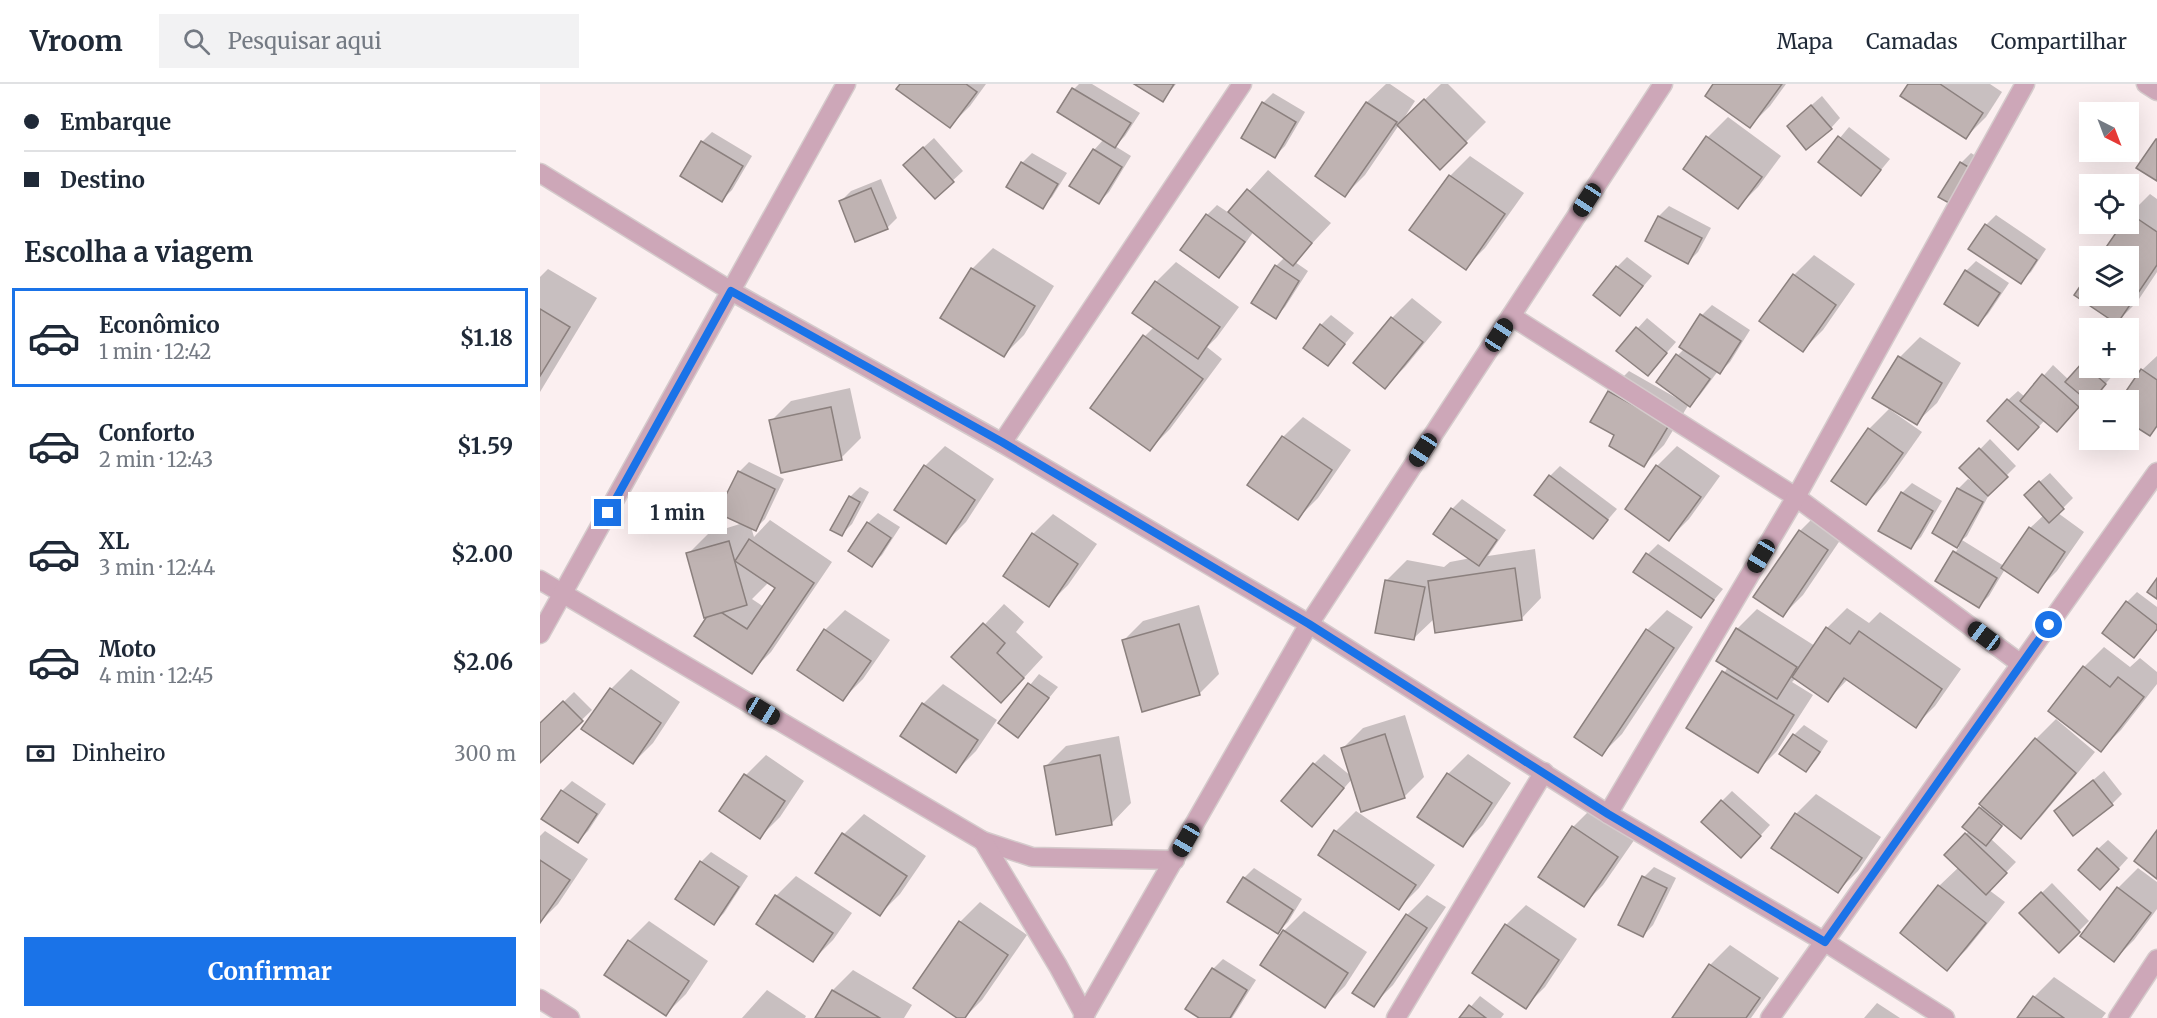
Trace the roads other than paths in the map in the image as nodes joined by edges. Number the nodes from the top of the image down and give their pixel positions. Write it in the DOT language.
graph roads {
  1 [pos="846,84"];
  2 [pos="1242,84"];
  3 [pos="1662,84"];
  4 [pos="2025,84"];
  5 [pos="2146,84"];
  6 [pos="2157,91"];
  7 [pos="540,173"];
  8 [pos="731,291"];
  9 [pos="1511,316"];
  10 [pos="1002,442"];
  11 [pos="2157,472"];
  12 [pos="1796,497"];
  13 [pos="540,580"];
  14 [pos="563,593"];
  15 [pos="1309,624"];
  16 [pos="540,634"];
  17 [pos="2021,664"];
  18 [pos="1544,772"];
  19 [pos="1608,814"];
  20 [pos="983,841"];
  21 [pos="1174,860"];
  22 [pos="1825,942"];
  23 [pos="2157,959"];
  24 [pos="540,999"];
  25 [pos="1084,1017"];
  26 [pos="570,1018"];
  27 [pos="1396,1018"];
  28 [pos="1770,1018"];
  29 [pos="1945,1018"];
  30 [pos="2118,1018"];
  1 -- 8 [label="street"];
  2 -- 10 [label="street"];
  3 -- 9 [label="street"];
  4 -- 12 [label="street"];
  5 -- 6 [label="street"];
  7 -- 8 [label="street"];
  8 -- 10 [label="street"];
  8 -- 14 [label="street"];
  9 -- 12 [label="street"];
  9 -- 15 [label="street"];
  10 -- 15 [label="street"];
  11 -- 17 [label="street"];
  12 -- 17 [label="street"];
  12 -- 19 [label="street"];
  13 -- 14 [label="street"];
  14 -- 16 [label="street"];
  14 -- 20 [label="street"];
  15 -- 18 [label="street"];
  15 -- 21 [label="street"];
  17 -- 22 [label="street"];
  18 -- 19 [label="street"];
  18 -- 27 [label="street"];
  19 -- 22 [label="street"];
  20 -- 21 [label="street"];
  20 -- 25 [label="street"];
  21 -- 25 [label="street"];
  22 -- 28 [label="street"];
  22 -- 29 [label="street"];
  23 -- 30 [label="street"];
  24 -- 26 [label="street"];
}
